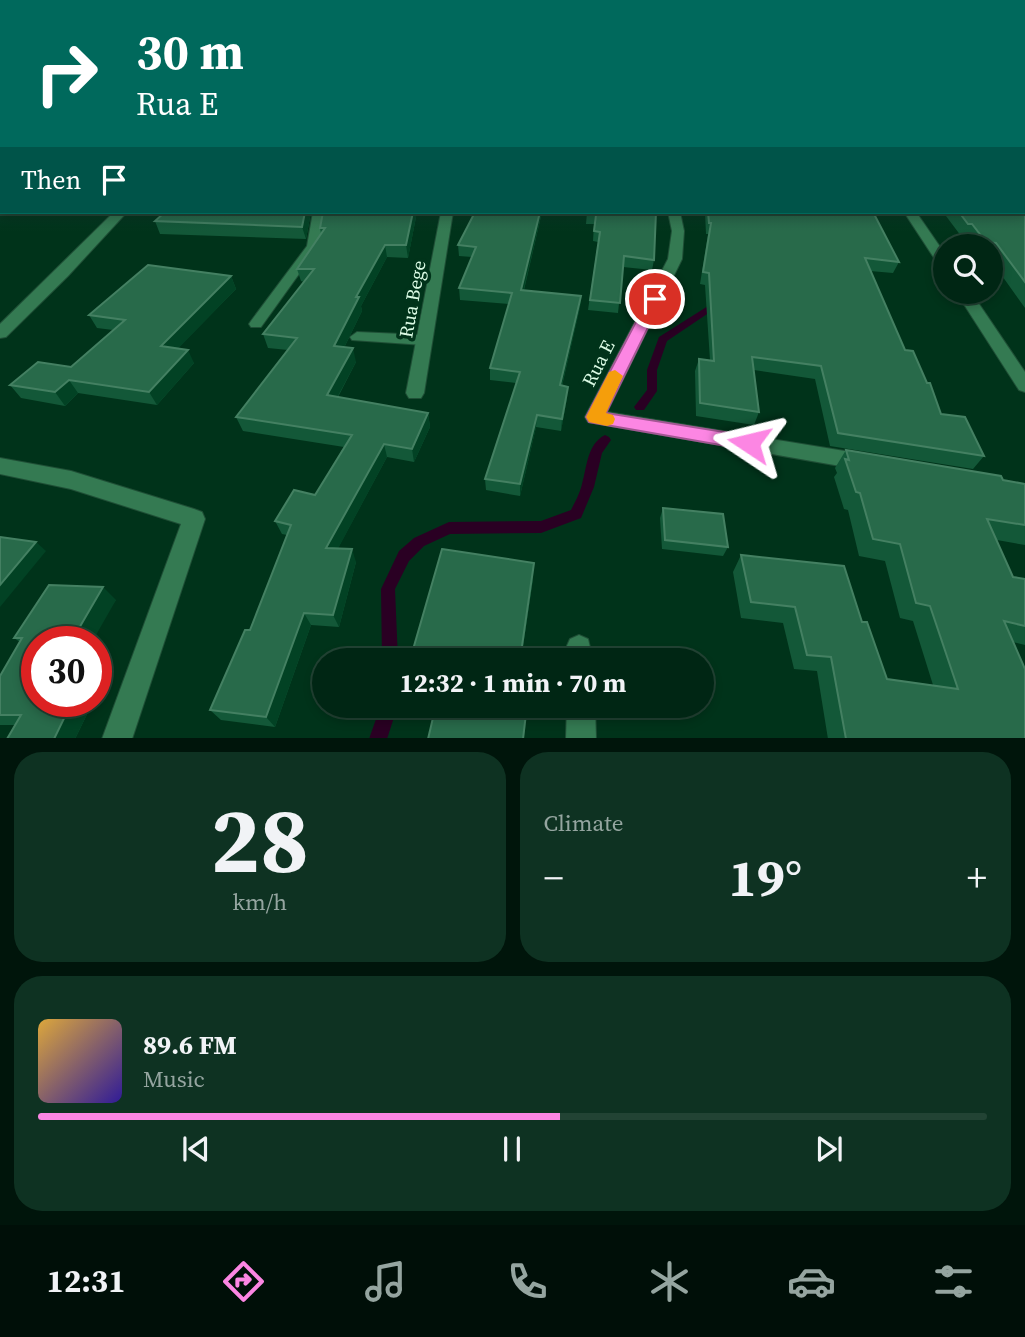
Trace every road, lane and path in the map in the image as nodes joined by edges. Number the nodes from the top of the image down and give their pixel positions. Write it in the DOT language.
graph roads {
  1 [pos="119,214"];
  2 [pos="319,214"];
  3 [pos="447,214"];
  4 [pos="674,214"];
  5 [pos="911,214"];
  6 [pos="933,246"];
  7 [pos="971,304"];
  8 [pos="256,324"];
  9 [pos="0,333"];
  10 [pos="357,337"];
  11 [pos="424,340"];
  12 [pos="1025,386"];
  13 [pos="415,393"];
  14 [pos="0,466"];
  15 [pos="887,466"];
  16 [pos="581,718"];
  17 [pos="117,738"];
  18 [pos="581,738"];
  1 -- 9 [label="street"];
  2 -- 8 [label="lane"];
  3 -- 11 [label="street, Rua Bege"];
  4 -- 15 [label="street, Rua E"];
  5 -- 6 [label="street"];
  7 -- 12 [label="street"];
  10 -- 11 [label="lane"];
  11 -- 13 [label="street, Rua Bege"];
  14 -- 17 [label="street"];
  16 -- 18 [label="street"];
}
